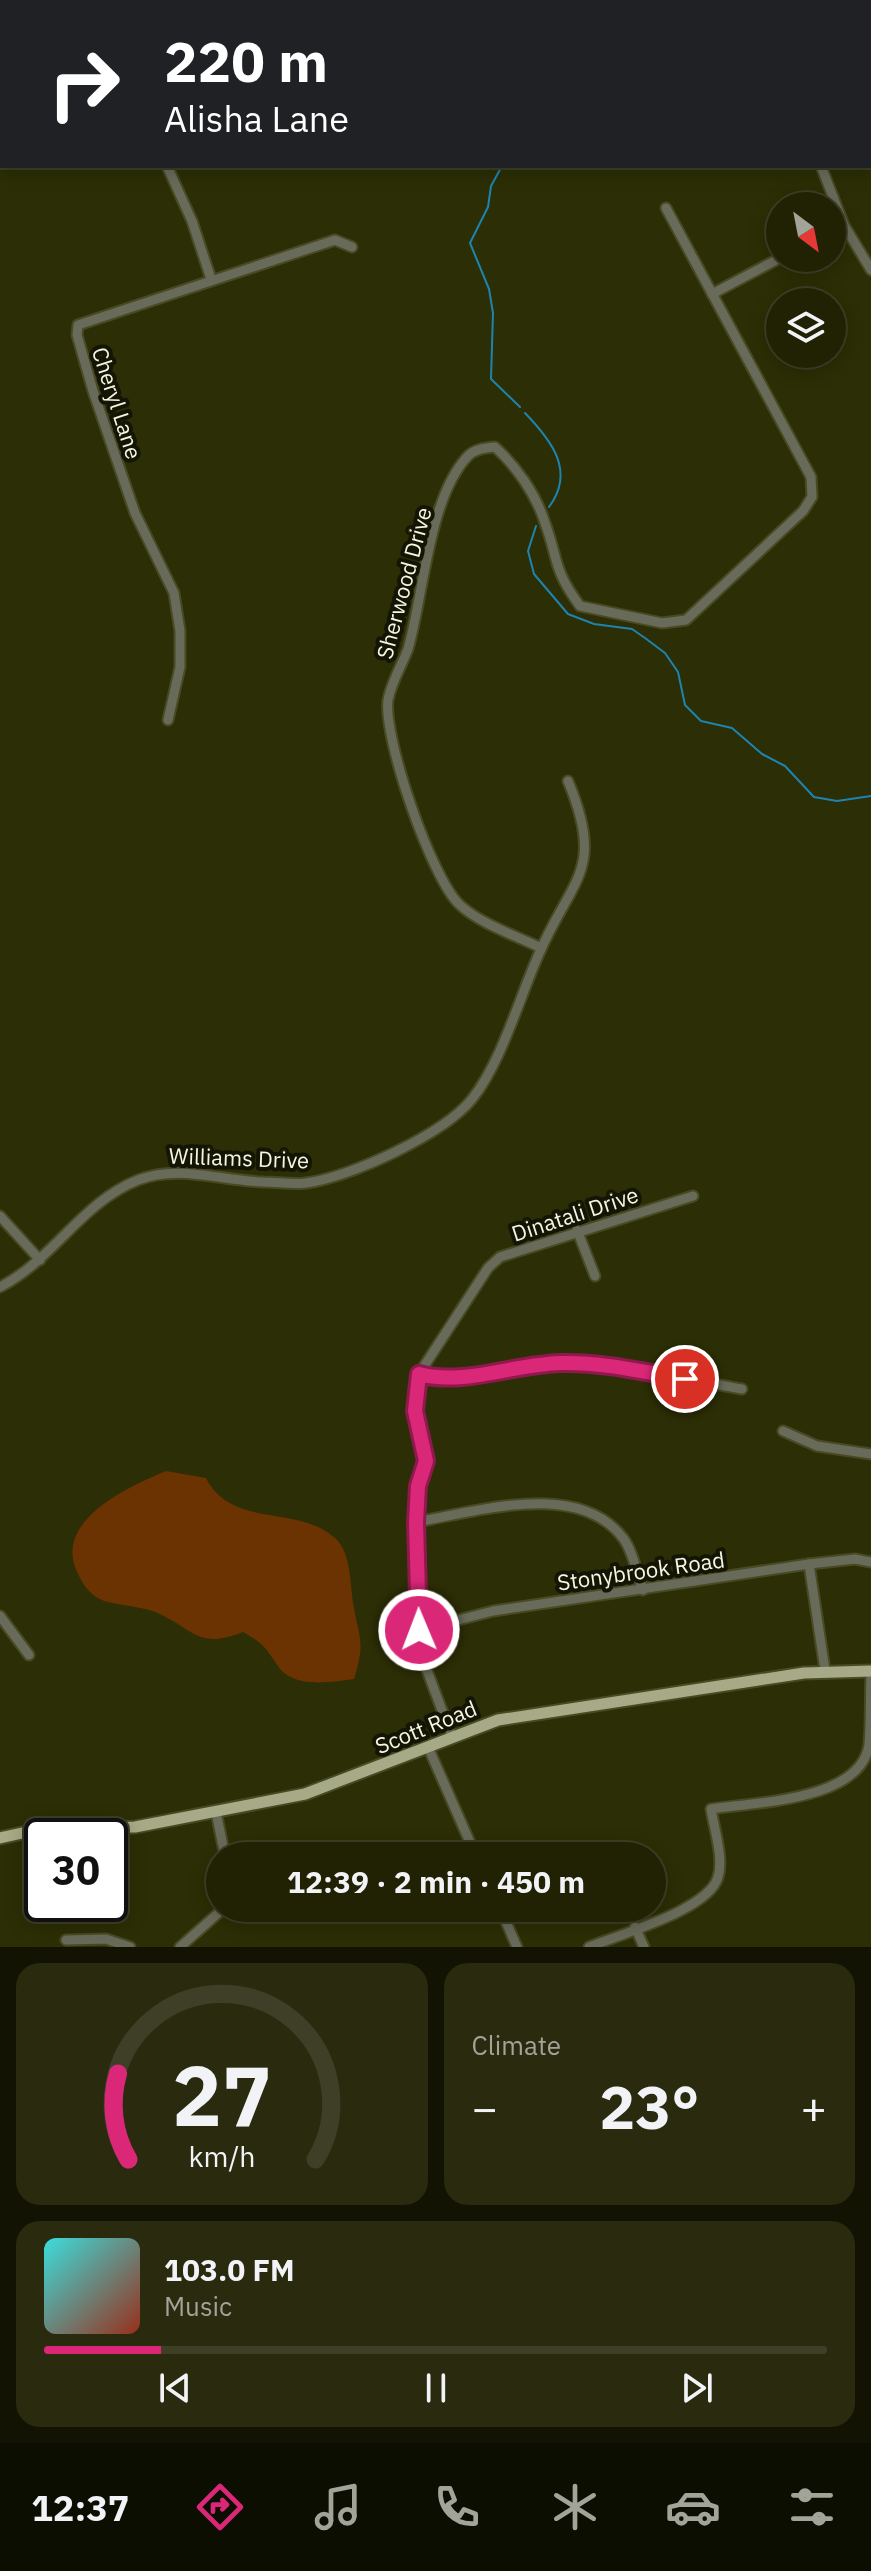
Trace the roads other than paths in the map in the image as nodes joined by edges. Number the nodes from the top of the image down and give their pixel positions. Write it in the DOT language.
graph roads {
  1 [pos="168,168"];
  2 [pos="822,168"];
  3 [pos="831,192"];
  4 [pos="666,208"];
  5 [pos="846,228"];
  6 [pos="352,247"];
  7 [pos="766,265"];
  8 [pos="871,270"];
  9 [pos="211,279"];
  10 [pos="712,294"];
  11 [pos="168,720"];
  12 [pos="568,781"];
  13 [pos="541,948"];
  14 [pos="693,1196"];
  15 [pos="0,1216"];
  16 [pos="577,1230"];
  17 [pos="40,1260"];
  18 [pos="595,1276"];
  19 [pos="0,1287"];
  20 [pos="419,1374"];
  21 [pos="742,1389"];
  22 [pos="783,1431"];
  23 [pos="871,1454"];
  24 [pos="416,1522"];
  25 [pos="871,1562"];
  26 [pos="809,1564"];
  27 [pos="643,1590"];
  28 [pos="0,1616"];
  29 [pos="419,1630"];
  30 [pos="29,1655"];
  31 [pos="825,1670"];
  32 [pos="871,1674"];
  33 [pos="452,1737"];
  34 [pos="428,1747"];
  35 [pos="216,1812"];
  36 [pos="0,1838"];
  37 [pos="222,1842"];
  38 [pos="470,1842"];
  39 [pos="208,1922"];
  40 [pos="506,1922"];
  41 [pos="635,1927"];
  42 [pos="66,1940"];
  43 [pos="130,1947"];
  44 [pos="180,1947"];
  45 [pos="517,1947"];
  46 [pos="589,1947"];
  47 [pos="644,1947"];
  1 -- 9 [label="street"];
  2 -- 3 [label="street"];
  4 -- 10 [label="street"];
  5 -- 8 [label="street"];
  6 -- 9 [label="street, Cheryl Lane"];
  7 -- 10 [label="street"];
  9 -- 11 [label="street, Cheryl Lane"];
  10 -- 13 [label="street, Sherwood Drive"];
  12 -- 13 [label="street, Williams Drive"];
  13 -- 17 [label="street, Williams Drive"];
  14 -- 16 [label="street, Dinatali Drive"];
  15 -- 17 [label="street"];
  16 -- 18 [label="street"];
  16 -- 20 [label="street, Dinatali Drive"];
  17 -- 19 [label="street, Williams Drive"];
  20 -- 21 [label="street"];
  20 -- 24 [label="street, Dinatali Drive"];
  22 -- 23 [label="street"];
  24 -- 27 [label="street"];
  24 -- 29 [label="street, Dinatali Drive"];
  25 -- 26 [label="street, Stonybrook Road"];
  26 -- 27 [label="street, Stonybrook Road"];
  26 -- 31 [label="street"];
  27 -- 29 [label="street, Stonybrook Road"];
  28 -- 30 [label="street"];
  29 -- 33 [label="street, Dinatali Drive"];
  31 -- 32 [label="main road, Scott Road"];
  31 -- 33 [label="main road, Scott Road"];
  32 -- 41 [label="street"];
  33 -- 34 [label="main road, Scott Road"];
  34 -- 35 [label="main road, Scott Road"];
  34 -- 38 [label="street"];
  35 -- 36 [label="main road, Scott Road"];
  35 -- 37 [label="street"];
  39 -- 44 [label="street"];
  40 -- 45 [label="street"];
  41 -- 46 [label="street"];
  41 -- 47 [label="street"];
  42 -- 43 [label="street"];
}
